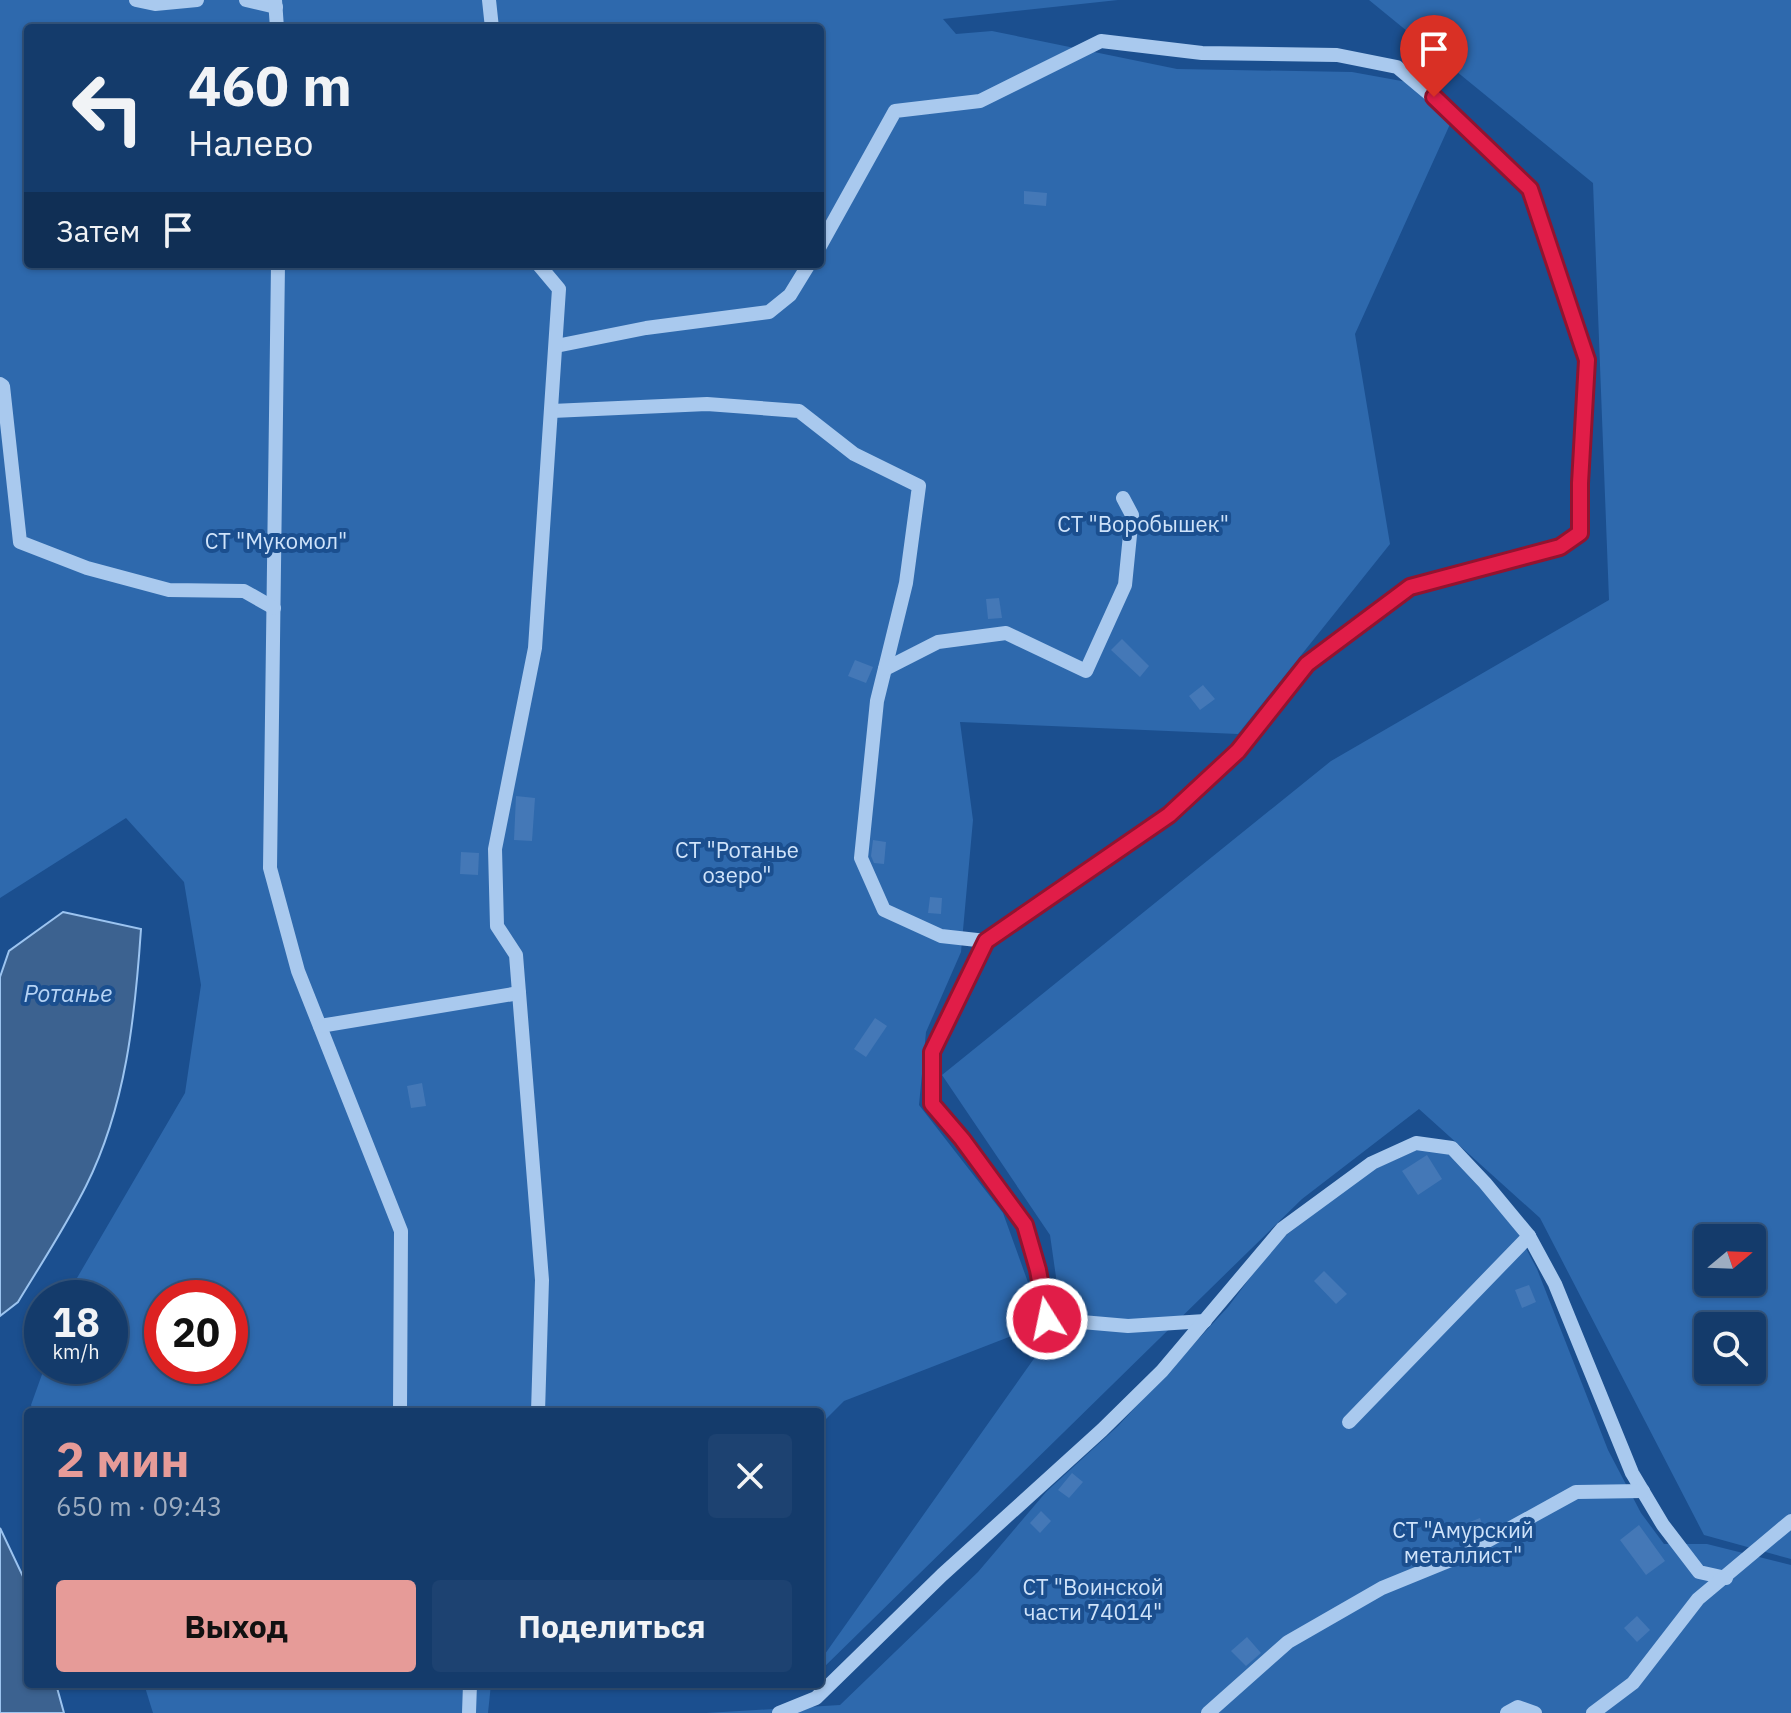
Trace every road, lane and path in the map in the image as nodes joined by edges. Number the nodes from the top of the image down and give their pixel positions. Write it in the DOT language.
graph roads {
  1 [pos="136,0"];
  2 [pos="197,0"];
  3 [pos="246,0"];
  4 [pos="489,0"];
  5 [pos="276,4"];
  6 [pos="277,24"];
  7 [pos="492,24"];
  8 [pos="824,239"];
  9 [pos="278,268"];
  10 [pos="541,268"];
  11 [pos="807,268"];
  12 [pos="556,346"];
  13 [pos="0,384"];
  14 [pos="552,411"];
  15 [pos="1123,498"];
  16 [pos="274,608"];
  17 [pos="885,669"];
  18 [pos="986,941"];
  19 [pos="519,993"];
  20 [pos="320,1026"];
  21 [pos="1529,1236"];
  22 [pos="1205,1321"];
  23 [pos="400,1408"];
  24 [pos="538,1408"];
  25 [pos="1349,1422"];
  26 [pos="1643,1491"];
  27 [pos="1791,1521"];
  28 [pos="1726,1578"];
  29 [pos="470,1688"];
  30 [pos="469,1713"];
  31 [pos="779,1713"];
  32 [pos="1208,1713"];
  33 [pos="1507,1713"];
  34 [pos="1535,1713"];
  35 [pos="1593,1713"];
  1 -- 2 [label="street"];
  3 -- 5 [label="street"];
  4 -- 7 [label="street"];
  5 -- 6 [label="street"];
  8 -- 18 [label="street"];
  9 -- 16 [label="street"];
  10 -- 12 [label="street"];
  11 -- 12 [label="street"];
  12 -- 14 [label="street"];
  13 -- 16 [label="street"];
  14 -- 17 [label="street"];
  14 -- 19 [label="street"];
  15 -- 17 [label="street"];
  16 -- 20 [label="street"];
  17 -- 18 [label="street"];
  18 -- 22 [label="street"];
  19 -- 20 [label="street"];
  19 -- 24 [label="street"];
  20 -- 23 [label="street"];
  21 -- 22 [label="street"];
  21 -- 25 [label="street"];
  21 -- 26 [label="street"];
  22 -- 31 [label="street"];
  26 -- 28 [label="street"];
  26 -- 32 [label="street"];
  27 -- 28 [label="street"];
  28 -- 35 [label="street"];
  29 -- 30 [label="street"];
  33 -- 34 [label="street"];
}
